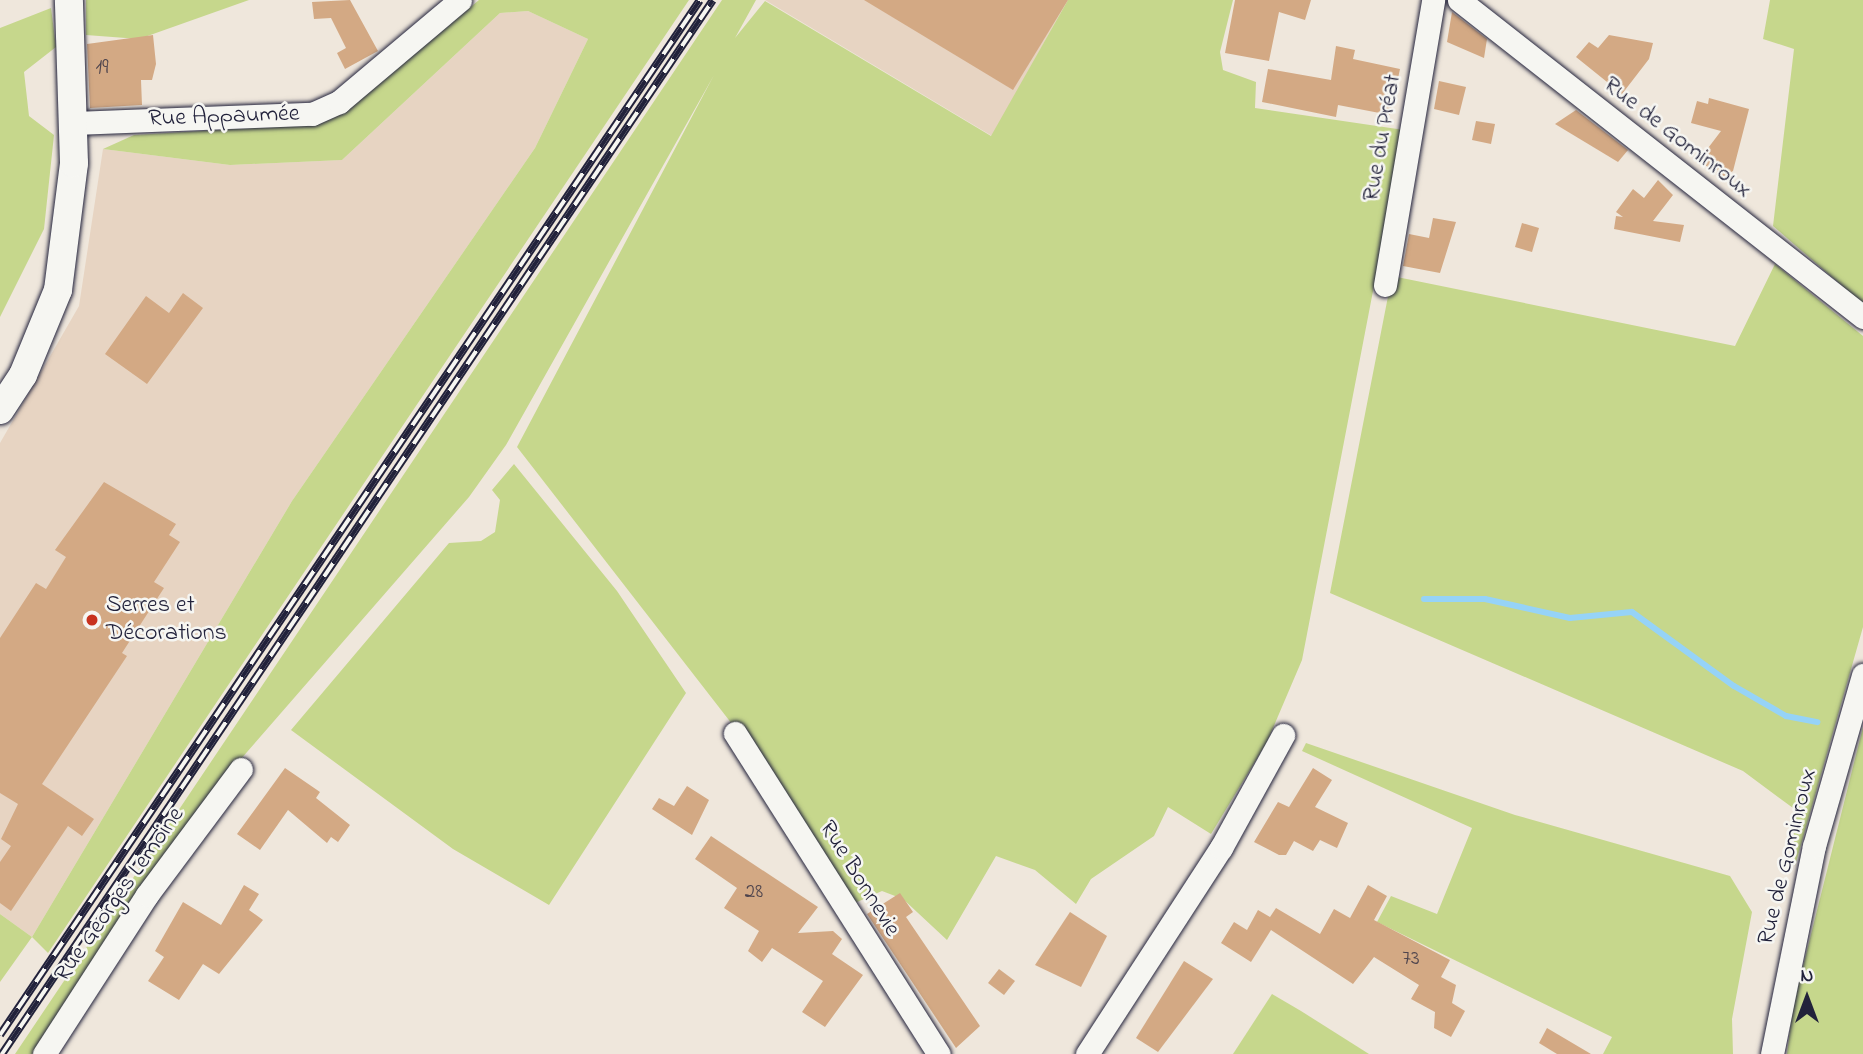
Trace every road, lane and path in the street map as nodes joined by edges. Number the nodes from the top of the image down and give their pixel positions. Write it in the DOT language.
graph roads {
  1 [pos="69,0"];
  2 [pos="460,0"];
  3 [pos="1433,0"];
  4 [pos="1459,0"];
  5 [pos="74,123"];
  6 [pos="1385,285"];
  7 [pos="1863,317"];
  8 [pos="0,410"];
  9 [pos="1863,675"];
  10 [pos="735,733"];
  11 [pos="1283,735"];
  12 [pos="242,769"];
  13 [pos="44,1054"];
  14 [pos="939,1054"];
  15 [pos="1087,1054"];
  16 [pos="1772,1054"];
  1 -- 5 [label="street"];
  2 -- 5 [label="street, Rue Appaumée"];
  3 -- 6 [label="street, Rue du Préat"];
  4 -- 7 [label="street, Rue de Gominroux"];
  5 -- 8 [label="street"];
  9 -- 16 [label="street, Rue de Gominroux"];
  10 -- 14 [label="street, Rue Bonnevie"];
  11 -- 15 [label="street"];
  12 -- 13 [label="street, Rue Georges Lemoine"];
}
